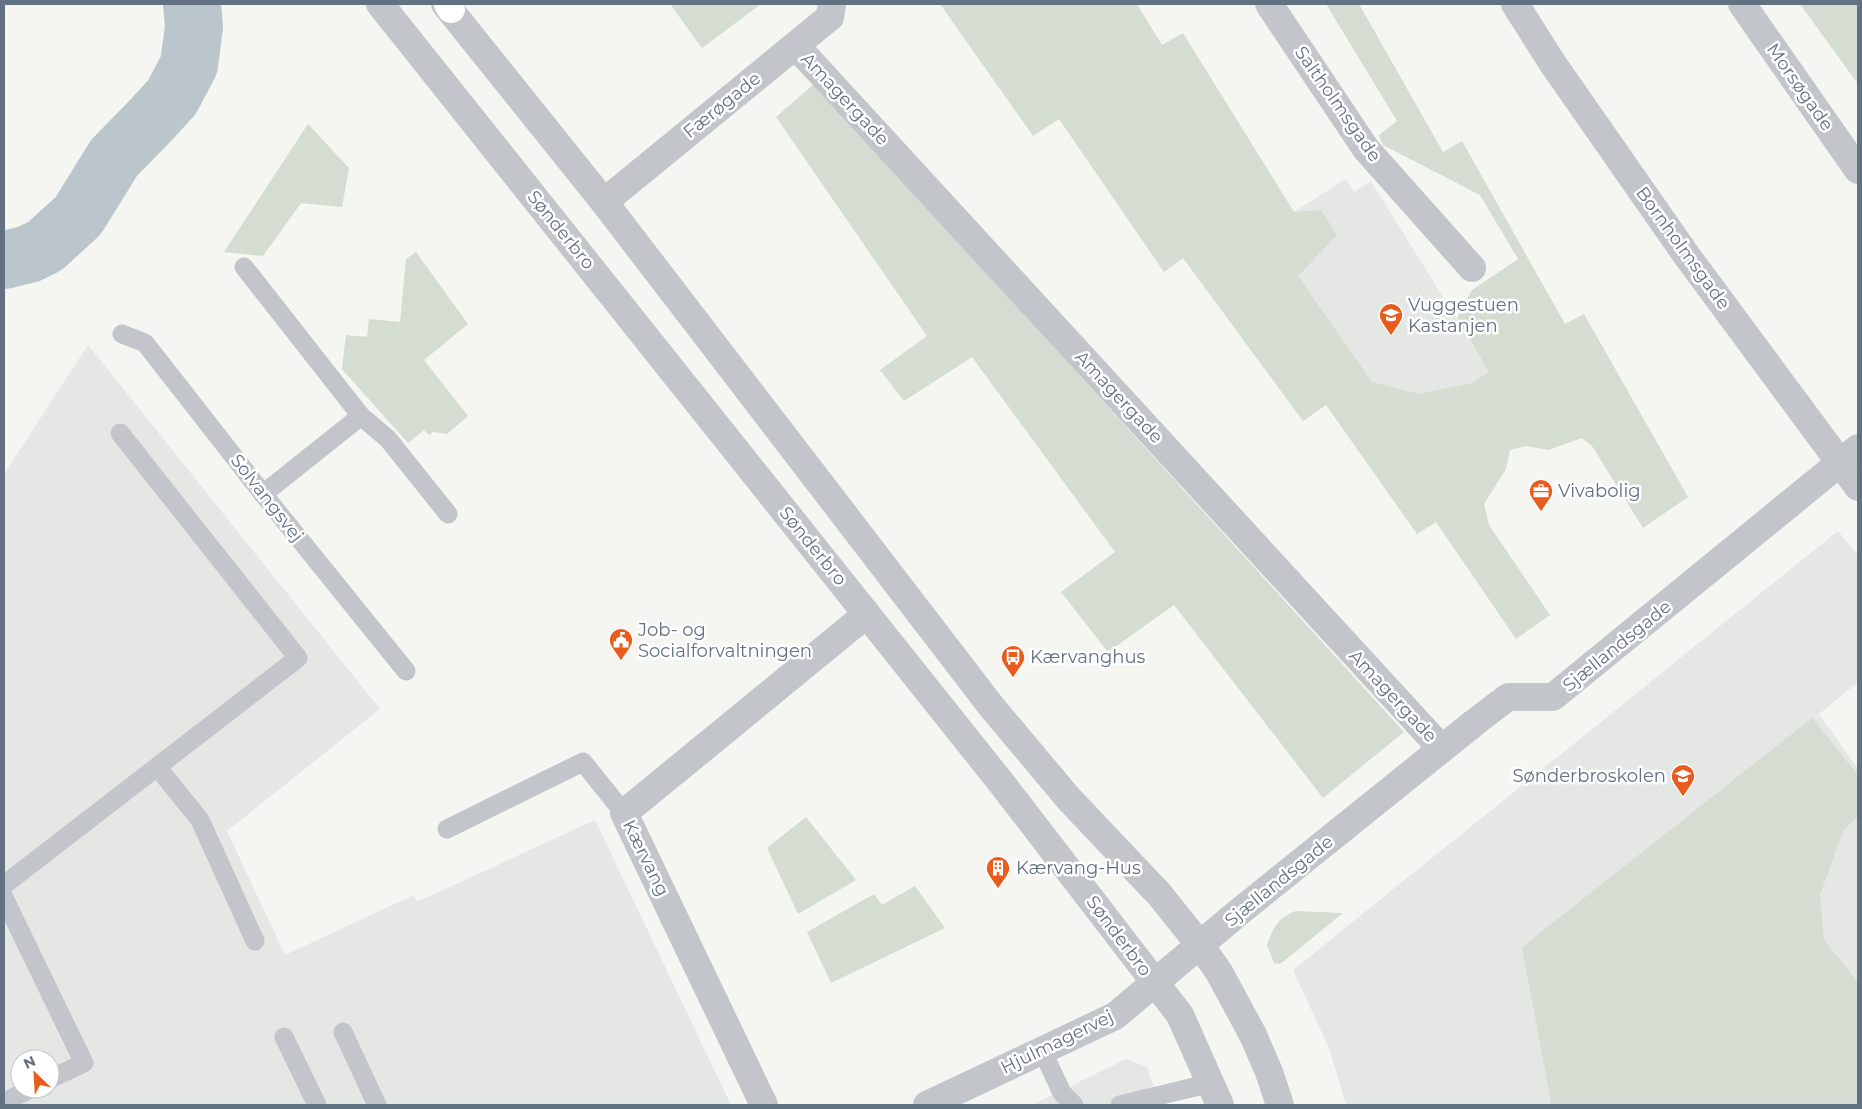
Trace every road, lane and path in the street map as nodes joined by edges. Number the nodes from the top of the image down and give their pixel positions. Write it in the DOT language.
graph roads {
  1 [pos="380,4"];
  2 [pos="832,4"];
  3 [pos="1269,4"];
  4 [pos="1515,4"];
  5 [pos="1742,4"];
  6 [pos="448,6"];
  7 [pos="796,46"];
  8 [pos="1858,170"];
  9 [pos="604,202"];
  10 [pos="244,267"];
  11 [pos="1472,268"];
  12 [pos="122,334"];
  13 [pos="361,416"];
  14 [pos="120,433"];
  15 [pos="1849,455"];
  16 [pos="1858,487"];
  17 [pos="263,494"];
  18 [pos="448,514"];
  19 [pos="867,614"];
  20 [pos="406,671"];
  21 [pos="1442,749"];
  22 [pos="158,768"];
  23 [pos="624,812"];
  24 [pos="447,829"];
  25 [pos="4,885"];
  26 [pos="4,898"];
  27 [pos="255,941"];
  28 [pos="1200,945"];
  29 [pos="1155,983"];
  30 [pos="343,1032"];
  31 [pos="284,1037"];
  32 [pos="1042,1050"];
  33 [pos="60,1074"];
  34 [pos="1215,1094"];
  35 [pos="317,1105"];
  36 [pos="377,1105"];
  37 [pos="764,1105"];
  38 [pos="927,1105"];
  39 [pos="1074,1105"];
  40 [pos="1121,1105"];
  41 [pos="1280,1105"];
  1 -- 19 [label="street, Sønderbro"];
  2 -- 7 [label="street, Færøgade"];
  3 -- 11 [label="street, Saltholmsgade"];
  4 -- 15 [label="street, Bornholmsgade"];
  5 -- 8 [label="street, Morsøgade"];
  6 -- 9 [label="street"];
  7 -- 9 [label="street, Færøgade"];
  7 -- 21 [label="street, Amagergade"];
  9 -- 28 [label="street"];
  10 -- 13 [label="lane"];
  12 -- 17 [label="lane, Solvangsvej"];
  13 -- 17 [label="lane"];
  13 -- 18 [label="lane"];
  14 -- 22 [label="lane"];
  15 -- 16 [label="street, Bornholmsgade"];
  15 -- 21 [label="street, Sjællandsgade"];
  17 -- 20 [label="lane, Solvangsvej"];
  19 -- 23 [label="street, Kærvang"];
  19 -- 29 [label="street, Sønderbro"];
  21 -- 28 [label="street, Sjællandsgade"];
  22 -- 25 [label="lane"];
  22 -- 27 [label="lane"];
  23 -- 24 [label="lane"];
  23 -- 37 [label="street, Kærvang"];
  26 -- 33 [label="lane"];
  28 -- 29 [label="street, Hjulmagervej"];
  28 -- 41 [label="street"];
  29 -- 32 [label="street, Hjulmagervej"];
  29 -- 34 [label="street, Sønderbro"];
  30 -- 36 [label="lane"];
  31 -- 35 [label="lane"];
  32 -- 38 [label="street, Hjulmagervej"];
  32 -- 39 [label="lane"];
  34 -- 40 [label="lane"];
}
